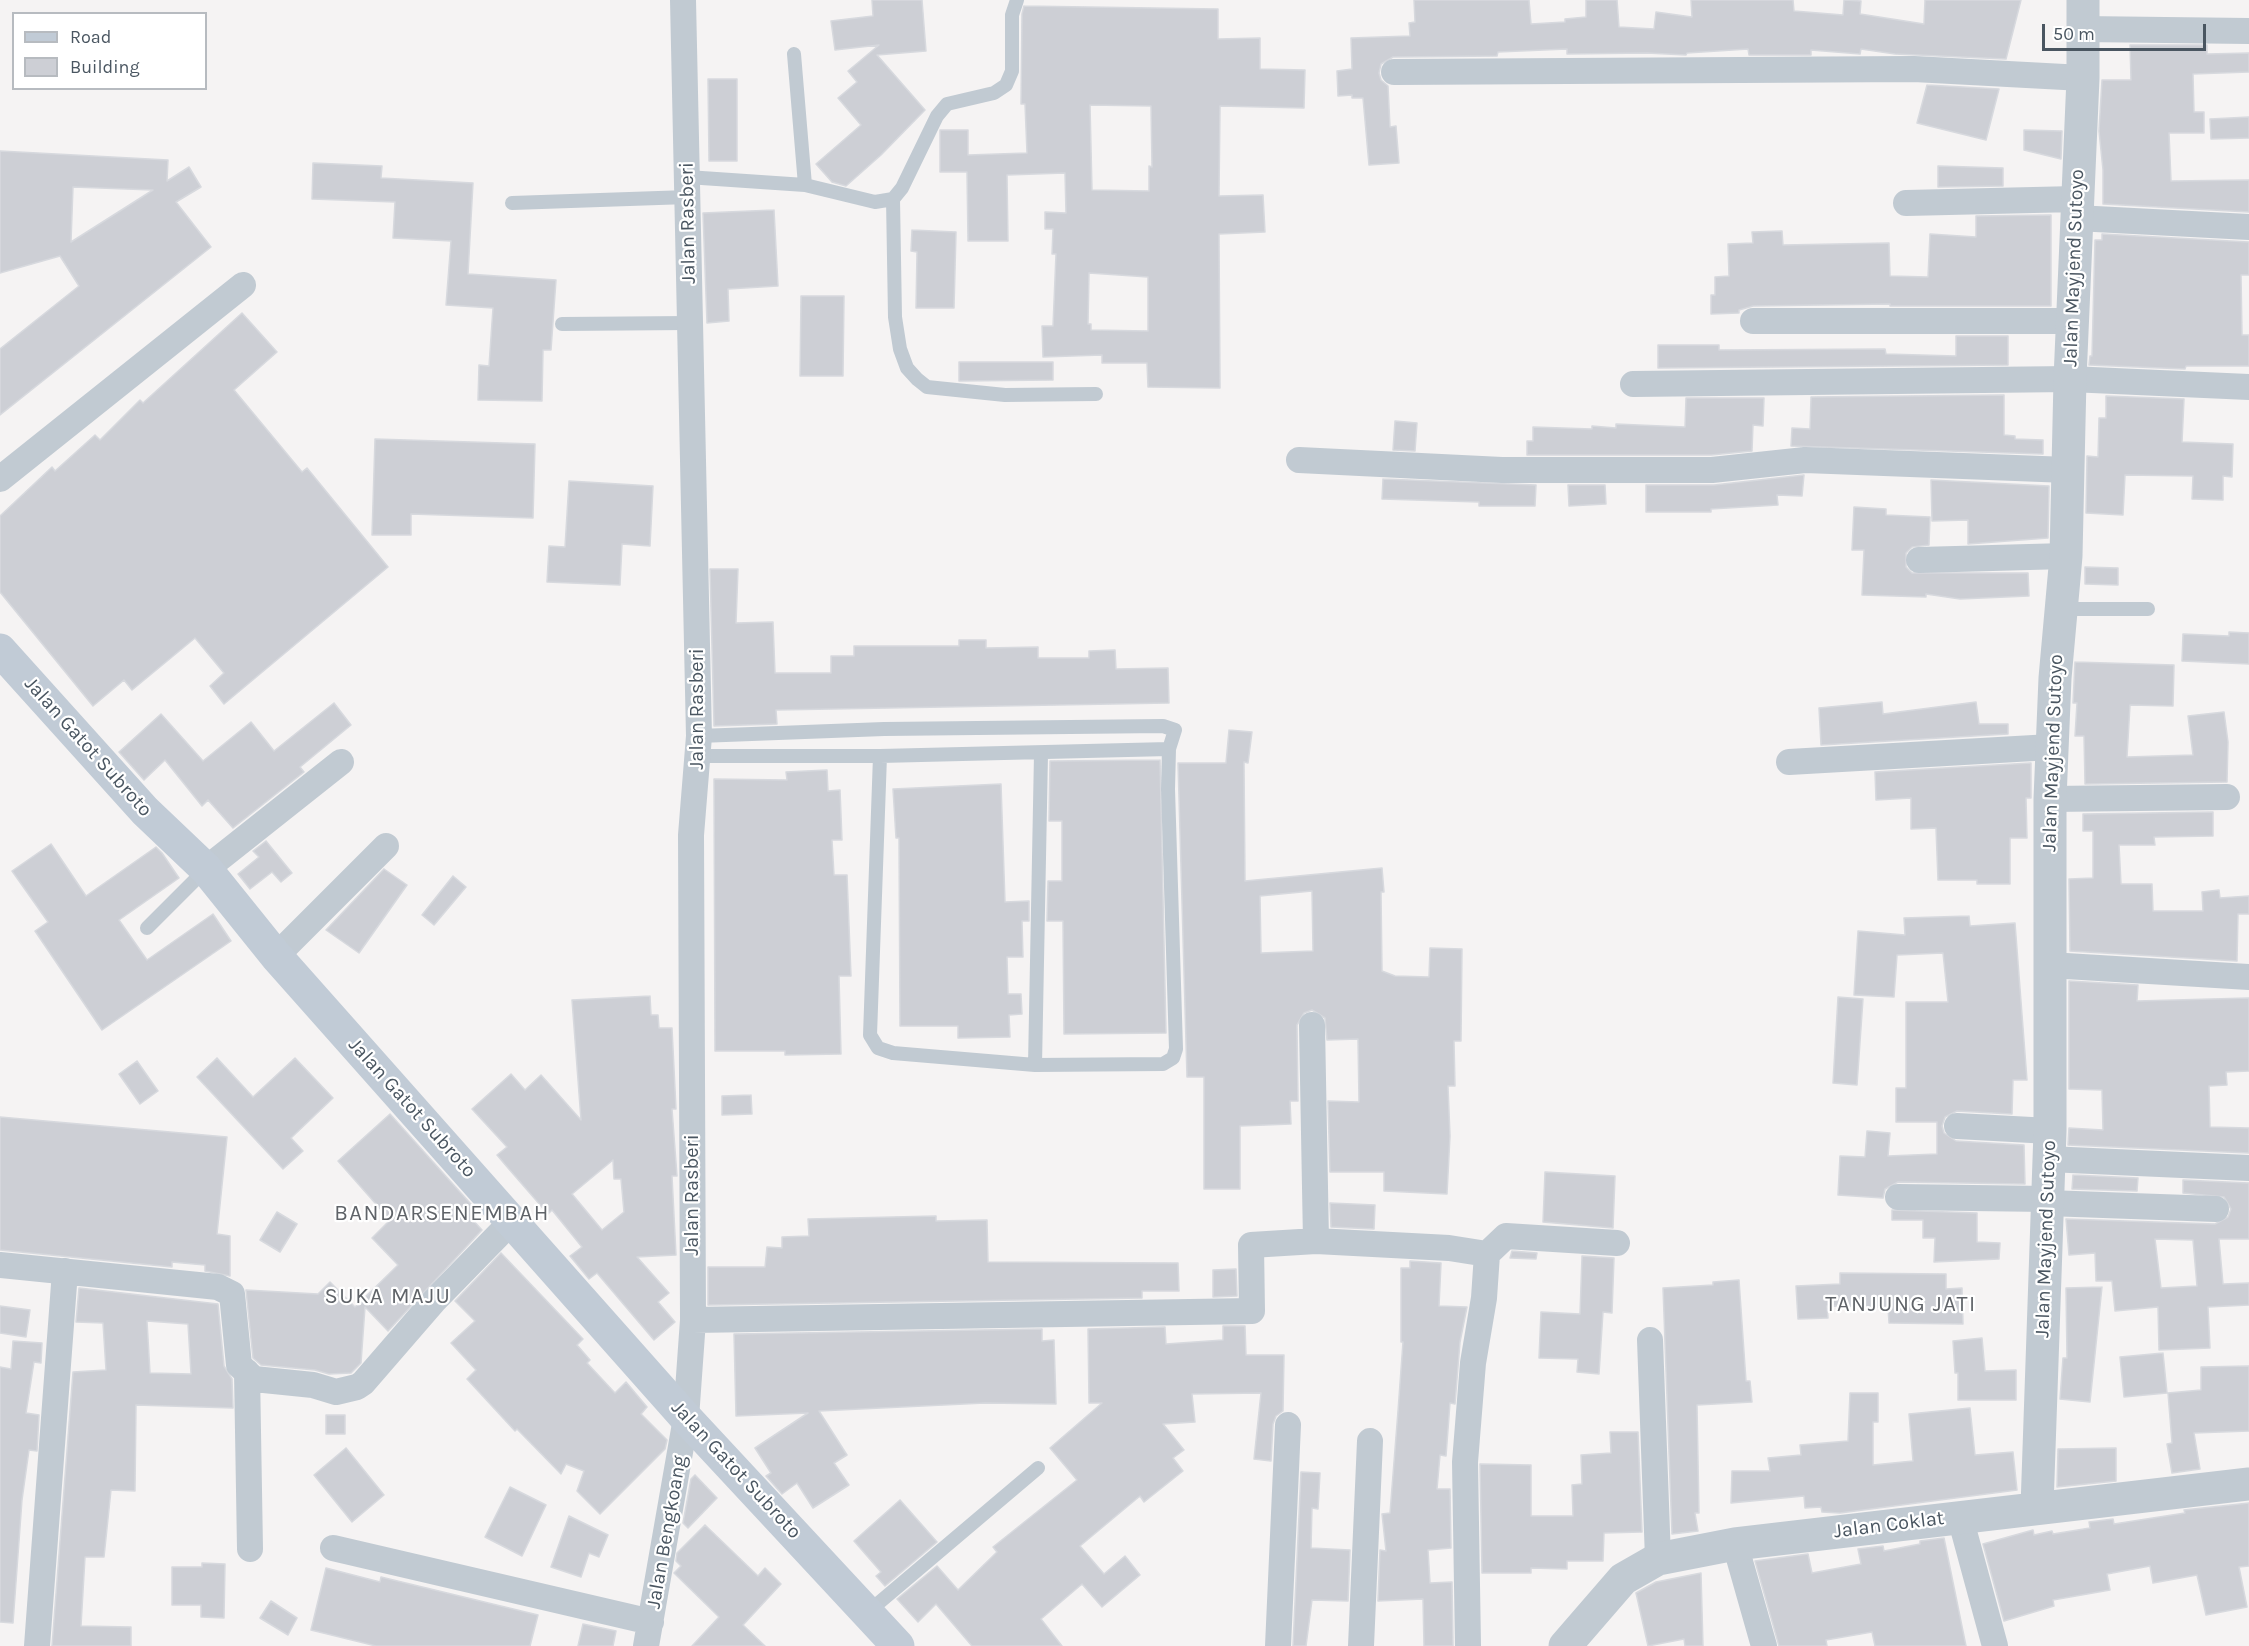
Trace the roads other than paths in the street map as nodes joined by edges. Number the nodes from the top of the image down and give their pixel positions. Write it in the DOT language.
graph roads {
  1 [pos="683,0"];
  2 [pos="1017,0"];
  3 [pos="2083,15"];
  4 [pos="2249,31"];
  5 [pos="794,54"];
  6 [pos="1394,72"];
  7 [pos="2083,78"];
  8 [pos="805,185"];
  9 [pos="687,187"];
  10 [pos="893,199"];
  11 [pos="512,203"];
  12 [pos="1906,203"];
  13 [pos="2076,208"];
  14 [pos="2249,227"];
  15 [pos="243,285"];
  16 [pos="1754,321"];
  17 [pos="2072,321"];
  18 [pos="689,323"];
  19 [pos="562,324"];
  20 [pos="2070,379"];
  21 [pos="1633,384"];
  22 [pos="2249,387"];
  23 [pos="1095,394"];
  24 [pos="1299,460"];
  25 [pos="2068,470"];
  26 [pos="0,479"];
  27 [pos="2066,556"];
  28 [pos="1919,560"];
  29 [pos="2061,609"];
  30 [pos="2148,609"];
  31 [pos="0,650"];
  32 [pos="699,746"];
  33 [pos="2051,747"];
  34 [pos="1168,749"];
  35 [pos="1041,754"];
  36 [pos="880,756"];
  37 [pos="341,762"];
  38 [pos="1789,762"];
  39 [pos="2227,797"];
  40 [pos="2050,799"];
  41 [pos="386,846"];
  42 [pos="206,869"];
  43 [pos="147,928"];
  44 [pos="276,956"];
  45 [pos="2049,965"];
  46 [pos="2249,977"];
  47 [pos="1312,1024"];
  48 [pos="1035,1065"];
  49 [pos="1957,1126"];
  50 [pos="2049,1145"];
  51 [pos="2249,1168"];
  52 [pos="1898,1197"];
  53 [pos="2047,1201"];
  54 [pos="2216,1209"];
  55 [pos="513,1220"];
  56 [pos="1316,1240"];
  57 [pos="1617,1243"];
  58 [pos="1487,1254"];
  59 [pos="0,1265"];
  60 [pos="65,1271"];
  61 [pos="693,1320"];
  62 [pos="1650,1340"];
  63 [pos="247,1372"];
  64 [pos="686,1418"];
  65 [pos="1288,1425"];
  66 [pos="1370,1441"];
  67 [pos="1038,1468"];
  68 [pos="2249,1484"];
  69 [pos="2037,1507"];
  70 [pos="1960,1517"];
  71 [pos="1734,1544"];
  72 [pos="333,1548"];
  73 [pos="250,1549"];
  74 [pos="1658,1559"];
  75 [pos="868,1612"];
  76 [pos="649,1634"];
  77 [pos="38,1646"];
  78 [pos="898,1646"];
  79 [pos="1278,1646"];
  80 [pos="1361,1646"];
  81 [pos="1468,1646"];
  82 [pos="1565,1646"];
  83 [pos="1764,1646"];
  84 [pos="1995,1646"];
  1 -- 9 [label="street, Jalan Rasberi"];
  2 -- 10 [label="lane"];
  3 -- 4 [label="street"];
  3 -- 7 [label="street, Jalan Mayjend Sutoyo"];
  5 -- 8 [label="lane"];
  6 -- 7 [label="street"];
  7 -- 13 [label="street, Jalan Mayjend Sutoyo"];
  8 -- 9 [label="lane"];
  8 -- 10 [label="lane"];
  9 -- 11 [label="lane"];
  9 -- 18 [label="street, Jalan Rasberi"];
  10 -- 23 [label="lane"];
  12 -- 13 [label="street"];
  13 -- 14 [label="street"];
  13 -- 17 [label="street, Jalan Mayjend Sutoyo"];
  15 -- 26 [label="street"];
  16 -- 17 [label="street"];
  17 -- 20 [label="street, Jalan Mayjend Sutoyo"];
  18 -- 19 [label="lane"];
  18 -- 32 [label="street, Jalan Rasberi"];
  20 -- 21 [label="street"];
  20 -- 22 [label="street"];
  20 -- 25 [label="street, Jalan Mayjend Sutoyo"];
  24 -- 25 [label="street"];
  25 -- 27 [label="street, Jalan Mayjend Sutoyo"];
  27 -- 28 [label="street"];
  27 -- 29 [label="street, Jalan Mayjend Sutoyo"];
  29 -- 30 [label="lane"];
  29 -- 33 [label="street, Jalan Mayjend Sutoyo"];
  31 -- 42 [label="main road, Jalan Gatot Subroto"];
  32 -- 34 [label="lane"];
  32 -- 36 [label="lane"];
  32 -- 61 [label="street, Jalan Rasberi"];
  33 -- 38 [label="street"];
  33 -- 40 [label="street, Jalan Mayjend Sutoyo"];
  34 -- 35 [label="lane"];
  34 -- 48 [label="lane"];
  35 -- 36 [label="lane"];
  35 -- 48 [label="lane"];
  36 -- 48 [label="lane"];
  37 -- 42 [label="street"];
  39 -- 40 [label="street"];
  40 -- 45 [label="street, Jalan Mayjend Sutoyo"];
  41 -- 44 [label="street"];
  42 -- 43 [label="lane"];
  42 -- 44 [label="main road, Jalan Gatot Subroto"];
  44 -- 55 [label="main road, Jalan Gatot Subroto"];
  45 -- 46 [label="street"];
  45 -- 50 [label="street, Jalan Mayjend Sutoyo"];
  47 -- 56 [label="street"];
  49 -- 50 [label="street"];
  50 -- 51 [label="street"];
  50 -- 53 [label="street, Jalan Mayjend Sutoyo"];
  52 -- 53 [label="street"];
  53 -- 54 [label="street"];
  53 -- 69 [label="street, Jalan Mayjend Sutoyo"];
  55 -- 63 [label="street"];
  55 -- 64 [label="main road, Jalan Gatot Subroto"];
  56 -- 58 [label="street"];
  56 -- 61 [label="street"];
  57 -- 58 [label="street"];
  58 -- 81 [label="street"];
  59 -- 60 [label="street"];
  60 -- 63 [label="street"];
  60 -- 77 [label="street"];
  61 -- 64 [label="street, Jalan Rasberi"];
  62 -- 74 [label="street"];
  63 -- 73 [label="street"];
  64 -- 75 [label="main road, Jalan Gatot Subroto"];
  64 -- 76 [label="street, Jalan Bengkoang"];
  65 -- 79 [label="street"];
  66 -- 80 [label="street"];
  67 -- 75 [label="lane"];
  68 -- 69 [label="street, Jalan Coklat"];
  69 -- 70 [label="street, Jalan Coklat"];
  70 -- 71 [label="street, Jalan Coklat"];
  70 -- 84 [label="street"];
  71 -- 74 [label="street, Jalan Coklat"];
  71 -- 83 [label="street"];
  72 -- 76 [label="street"];
  74 -- 82 [label="street, Jalan Coklat"];
  75 -- 78 [label="main road, Jalan Gatot Subroto"];
}
